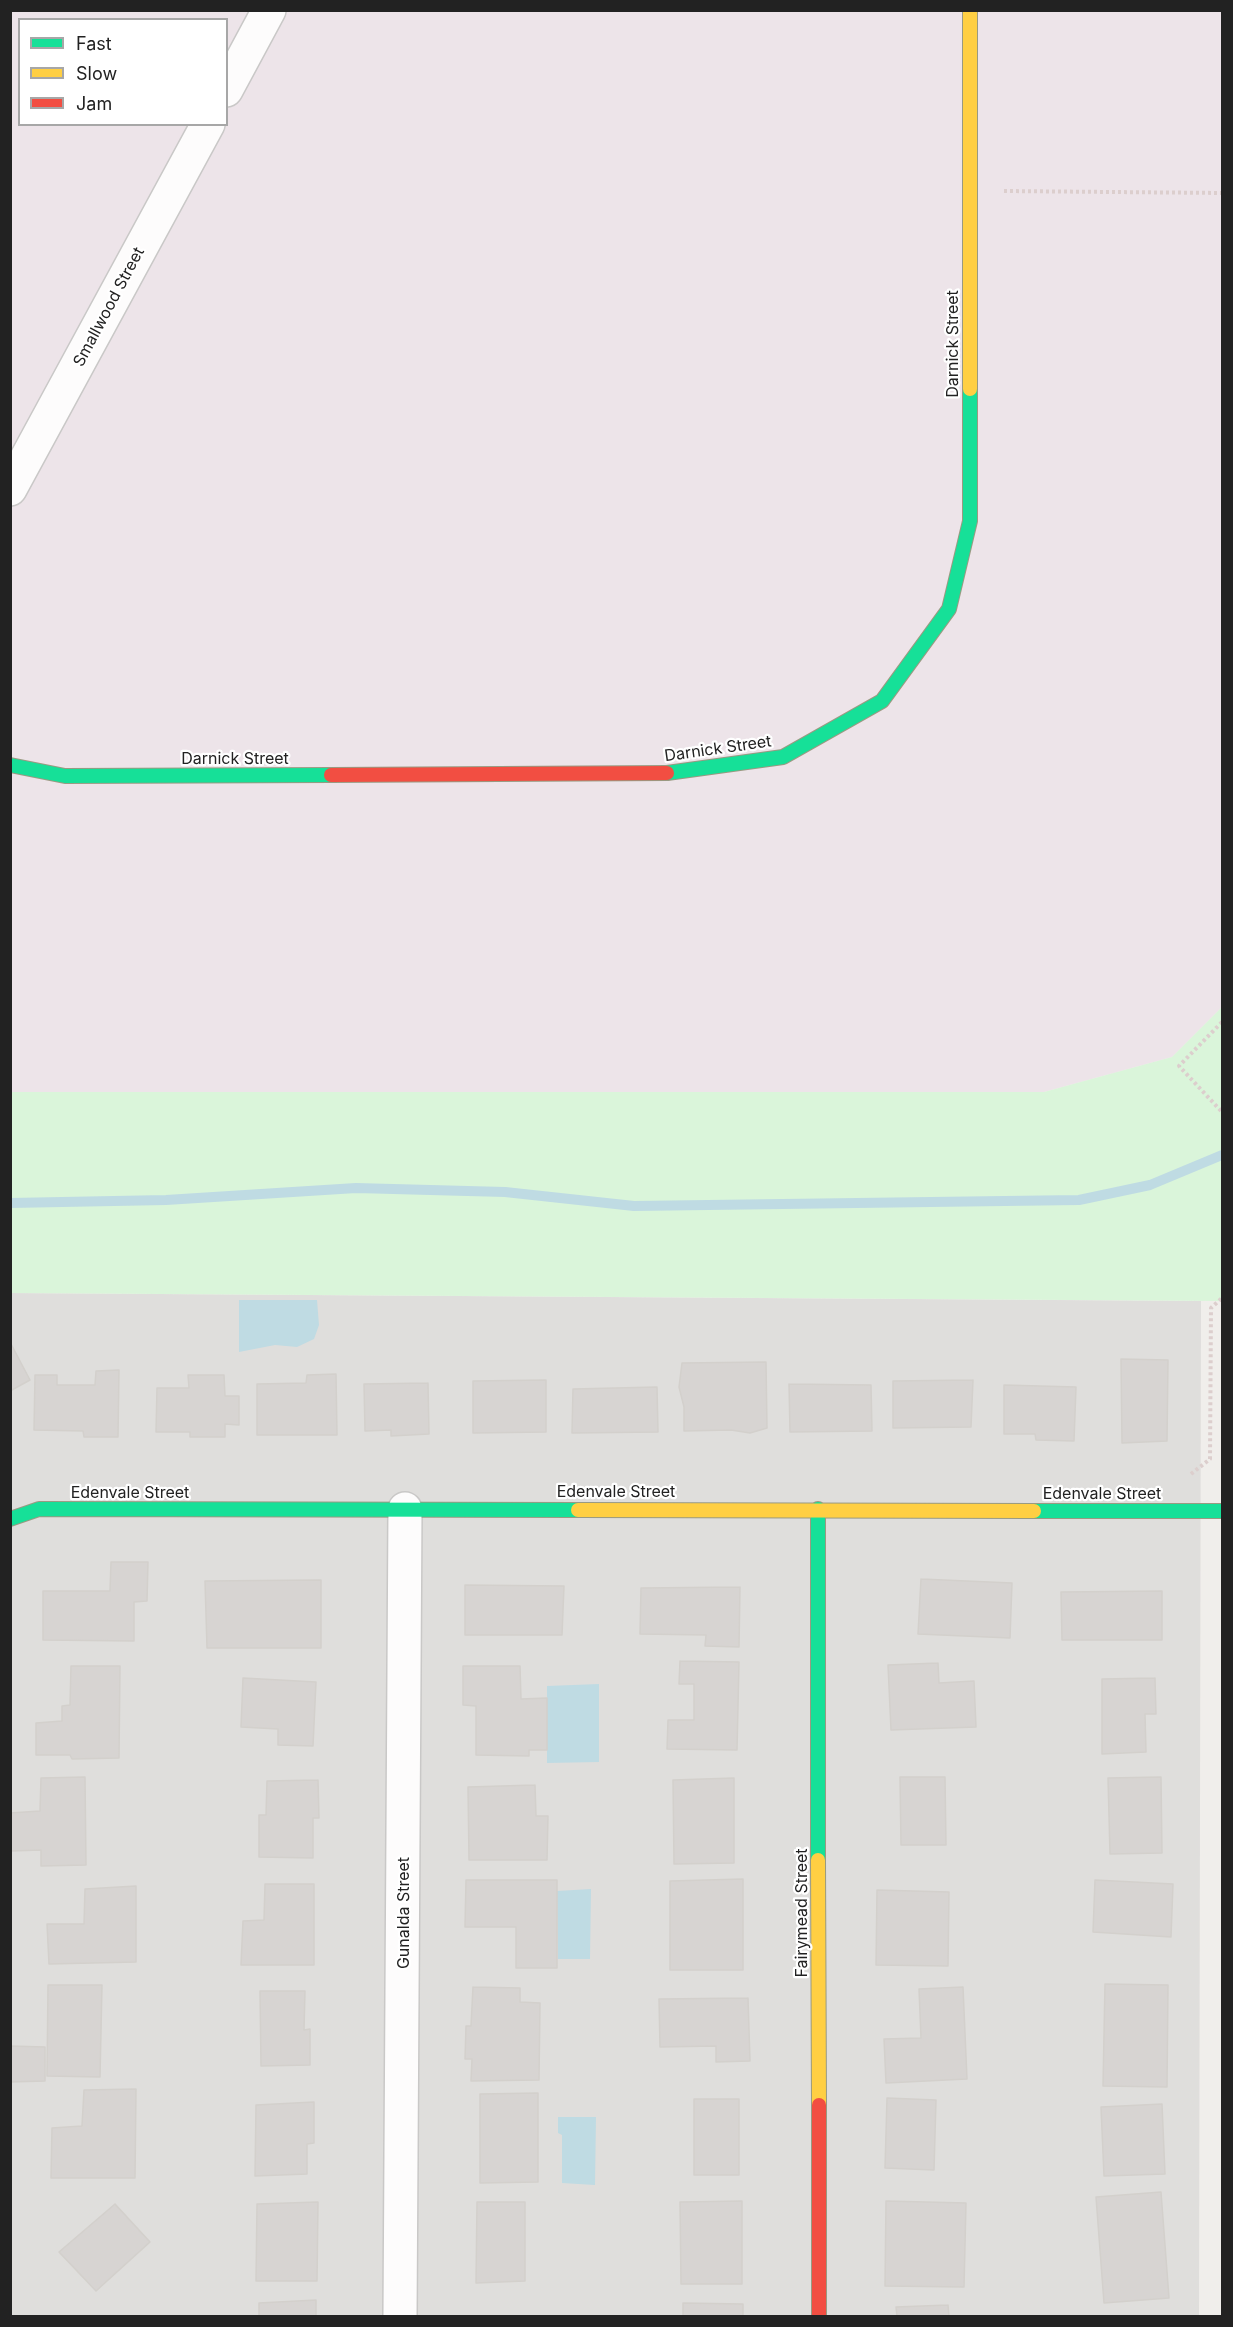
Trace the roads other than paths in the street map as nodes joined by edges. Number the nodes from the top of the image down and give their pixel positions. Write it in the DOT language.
graph roads {
  1 [pos="269,10"];
  2 [pos="970,10"];
  3 [pos="228,86"];
  4 [pos="207,126"];
  5 [pos="10,489"];
  6 [pos="10,765"];
  7 [pos="405,1509"];
  8 [pos="818,1509"];
  9 [pos="1222,1511"];
  10 [pos="10,1519"];
  11 [pos="400,2316"];
  12 [pos="819,2316"];
  1 -- 3 [label="street"];
  2 -- 6 [label="street, Darnick Street"];
  4 -- 5 [label="street, Smallwood Street"];
  7 -- 8 [label="street, Edenvale Street"];
  7 -- 10 [label="street, Edenvale Street"];
  7 -- 11 [label="street, Gunalda Street"];
  8 -- 9 [label="street, Edenvale Street"];
  8 -- 12 [label="street, Fairymead Street"];
}
